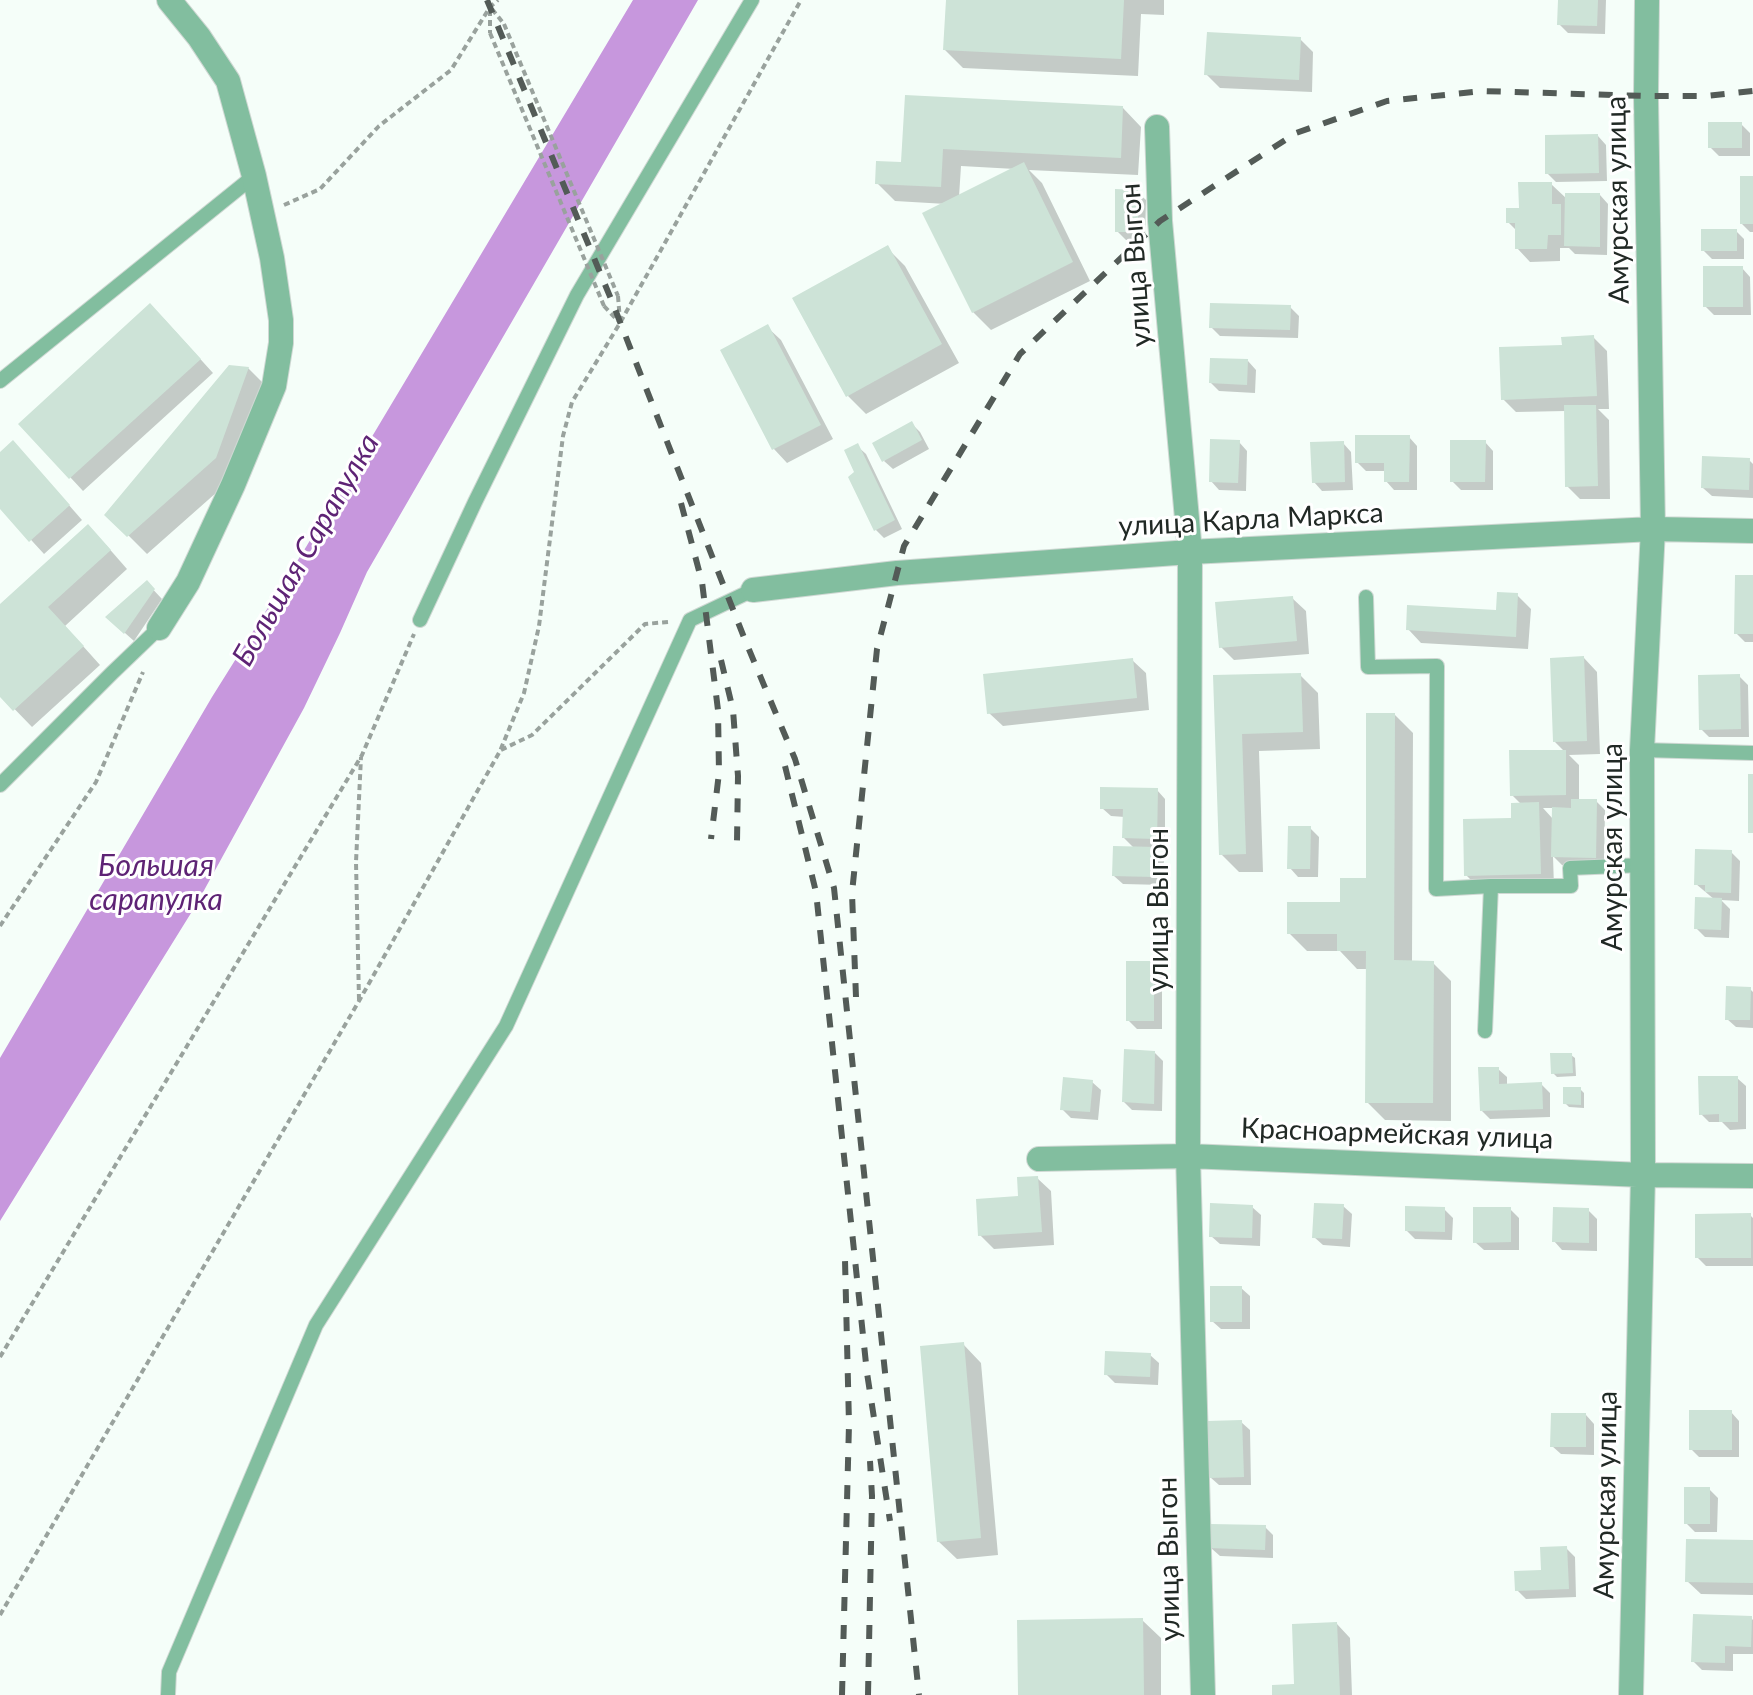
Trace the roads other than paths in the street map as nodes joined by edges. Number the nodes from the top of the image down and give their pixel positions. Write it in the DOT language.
graph roads {
  1 [pos="169,0"];
  2 [pos="752,0"];
  3 [pos="1647,0"];
  4 [pos="1157,127"];
  5 [pos="254,176"];
  6 [pos="0,381"];
  7 [pos="1653,529"];
  8 [pos="1753,531"];
  9 [pos="1190,552"];
  10 [pos="753,590"];
  11 [pos="1366,597"];
  12 [pos="420,620"];
  13 [pos="159,628"];
  14 [pos="1642,750"];
  15 [pos="1753,753"];
  16 [pos="0,785"];
  17 [pos="1643,865"];
  18 [pos="1491,886"];
  19 [pos="1485,1031"];
  20 [pos="1188,1156"];
  21 [pos="1039,1159"];
  22 [pos="1643,1175"];
  23 [pos="1753,1176"];
  24 [pos="168,1695"];
  25 [pos="1203,1695"];
  26 [pos="1631,1695"];
  1 -- 5 [label="street"];
  2 -- 12 [label="lane"];
  3 -- 7 [label="street, Амурская улица"];
  4 -- 9 [label="street, улица Выгон"];
  5 -- 6 [label="lane"];
  5 -- 13 [label="street"];
  7 -- 8 [label="street, улица Карла Маркса"];
  7 -- 9 [label="street, улица Карла Маркса"];
  7 -- 14 [label="street, Амурская улица"];
  9 -- 10 [label="street, улица Карла Маркса"];
  9 -- 20 [label="street, улица Выгон"];
  10 -- 24 [label="lane"];
  11 -- 18 [label="lane"];
  13 -- 16 [label="lane"];
  14 -- 15 [label="lane"];
  14 -- 17 [label="street, Амурская улица"];
  17 -- 18 [label="lane"];
  17 -- 22 [label="street, Амурская улица"];
  18 -- 19 [label="lane"];
  20 -- 21 [label="street, Красноармейская улица"];
  20 -- 22 [label="street, Красноармейская улица"];
  20 -- 25 [label="street, улица Выгон"];
  22 -- 23 [label="street, Красноармейская улица"];
  22 -- 26 [label="street, Амурская улица"];
}
